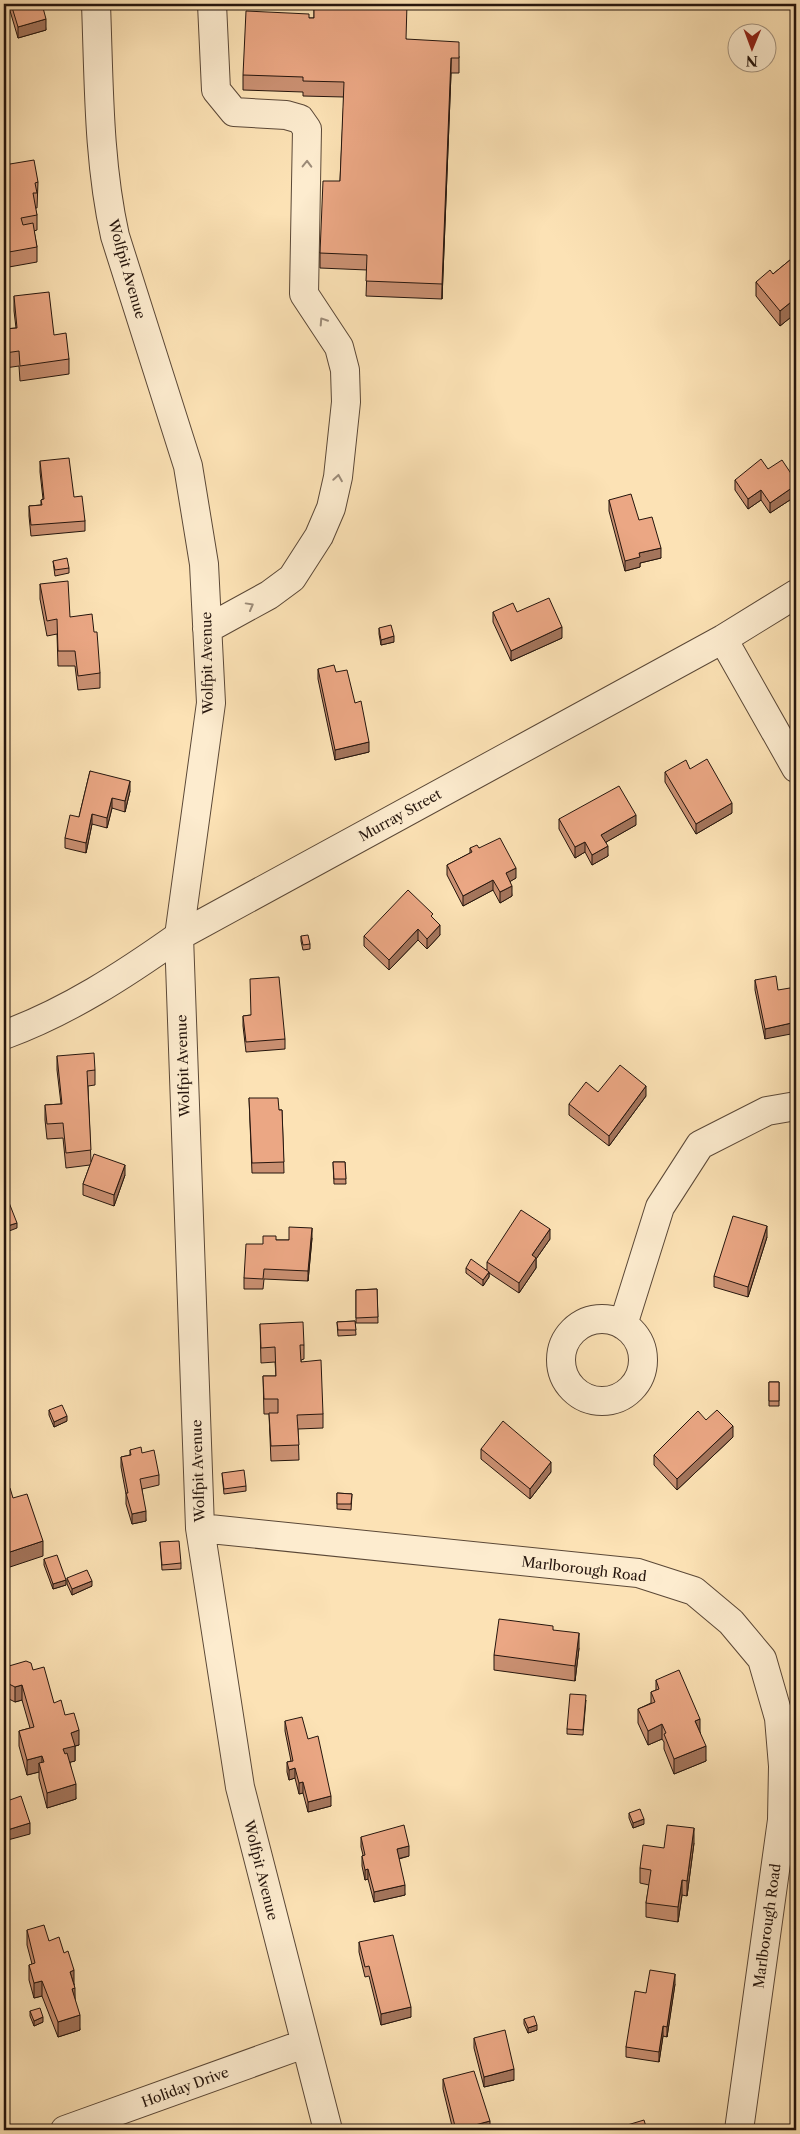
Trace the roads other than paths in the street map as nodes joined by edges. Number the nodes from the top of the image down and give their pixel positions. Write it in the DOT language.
graph roads {
  1 [pos="96,4"];
  2 [pos="212,4"];
  3 [pos="796,594"];
  4 [pos="207,629"];
  5 [pos="723,639"];
  6 [pos="796,768"];
  7 [pos="179,936"];
  8 [pos="4,1035"];
  9 [pos="796,1106"];
  10 [pos="623,1325"];
  11 [pos="200,1528"];
  12 [pos="304,2044"];
  13 [pos="65,2130"];
  14 [pos="328,2130"];
  15 [pos="739,2130"];
  1 -- 4 [label="street, Wolfpit Avenue"];
  4 -- 2 [label="street, one-way"];
  3 -- 5 [label="street, Murray Street"];
  4 -- 7 [label="street, Wolfpit Avenue"];
  5 -- 6 [label="street"];
  5 -- 7 [label="street, Murray Street"];
  7 -- 8 [label="street, Murray Street"];
  7 -- 11 [label="street, Wolfpit Avenue"];
  9 -- 10 [label="street"];
  11 -- 12 [label="street, Wolfpit Avenue"];
  11 -- 15 [label="street, Marlborough Road"];
  12 -- 13 [label="street, Holiday Drive"];
  12 -- 14 [label="street, Wolfpit Avenue"];
}
